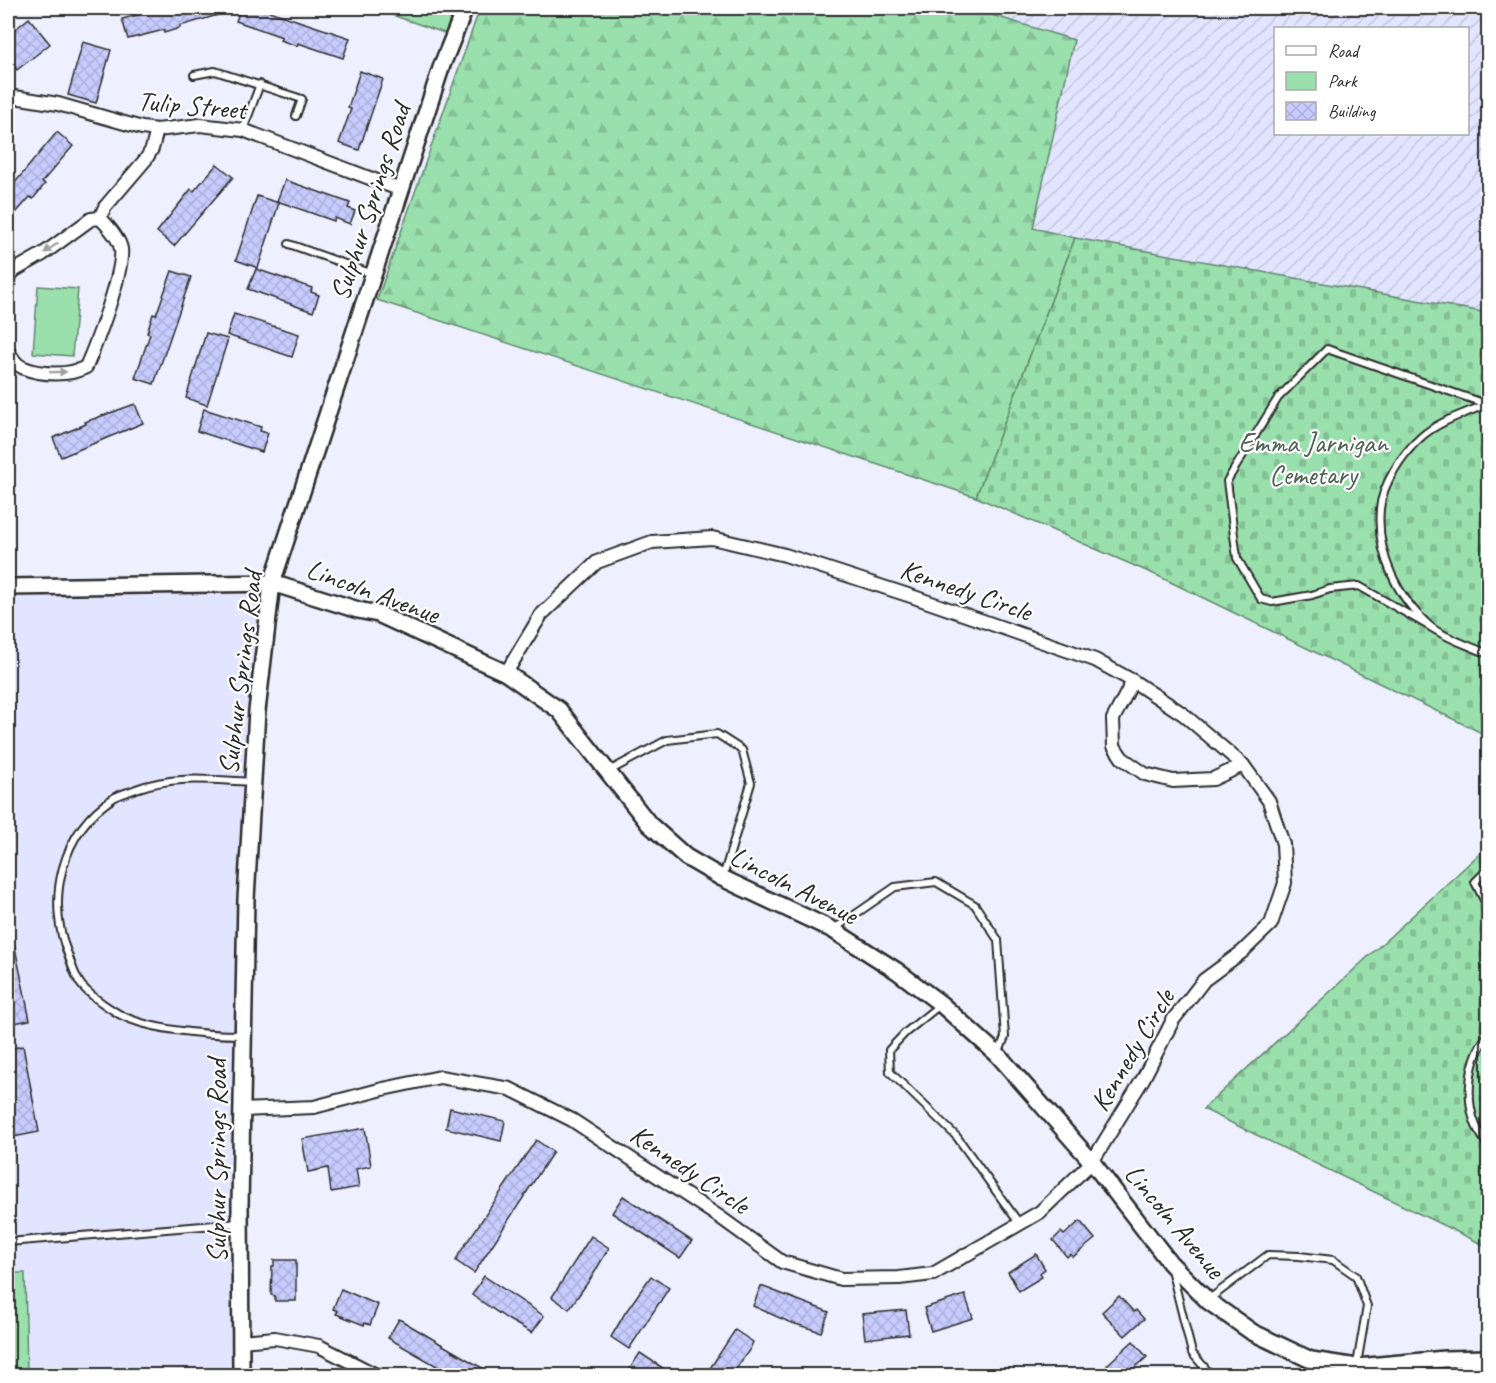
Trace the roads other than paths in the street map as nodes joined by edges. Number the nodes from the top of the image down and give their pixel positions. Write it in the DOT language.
graph roads {
  1 [pos="465,8"];
  2 [pos="194,75"];
  3 [pos="260,84"];
  4 [pos="8,96"];
  5 [pos="296,116"];
  6 [pos="157,130"];
  7 [pos="243,130"];
  8 [pos="401,190"];
  9 [pos="100,218"];
  10 [pos="289,244"];
  11 [pos="374,274"];
  12 [pos="8,285"];
  13 [pos="8,351"];
  14 [pos="1487,404"];
  15 [pos="272,583"];
  16 [pos="8,587"];
  17 [pos="1432,627"];
  18 [pos="1488,654"];
  19 [pos="506,673"];
  20 [pos="1133,681"];
  21 [pos="1242,765"];
  22 [pos="608,771"];
  23 [pos="252,782"];
  24 [pos="1488,869"];
  25 [pos="722,878"];
  26 [pos="1488,902"];
  27 [pos="833,930"];
  28 [pos="941,1004"];
  29 [pos="243,1035"];
  30 [pos="1488,1035"];
  31 [pos="998,1055"];
  32 [pos="242,1110"];
  33 [pos="1488,1146"];
  34 [pos="1092,1162"];
  35 [pos="240,1223"];
  36 [pos="1019,1223"];
  37 [pos="8,1242"];
  38 [pos="1170,1263"];
  39 [pos="1208,1301"];
  40 [pos="241,1341"];
  41 [pos="1488,1358"];
  42 [pos="1356,1371"];
  43 [pos="241,1376"];
  44 [pos="378,1376"];
  45 [pos="1212,1376"];
  1 -- 8 [label="street, Sulphur Springs Road"];
  2 -- 3 [label="lane"];
  3 -- 5 [label="lane"];
  3 -- 7 [label="lane"];
  4 -- 6 [label="street, Tulip Street"];
  6 -- 7 [label="street, Tulip Street"];
  6 -- 9 [label="street"];
  7 -- 8 [label="street, Tulip Street"];
  8 -- 11 [label="street, Sulphur Springs Road"];
  9 -- 12 [label="street, one-way"];
  13 -- 9 [label="street, one-way"];
  10 -- 11 [label="lane"];
  11 -- 15 [label="street, Sulphur Springs Road"];
  14 -- 17 [label="lane"];
  14 -- 17 [label="lane"];
  15 -- 16 [label="street, Lincoln Avenue"];
  15 -- 19 [label="street, Lincoln Avenue"];
  15 -- 23 [label="street, Sulphur Springs Road"];
  17 -- 18 [label="lane"];
  19 -- 20 [label="street, Kennedy Circle"];
  19 -- 22 [label="street, Lincoln Avenue"];
  20 -- 21 [label="street, Kennedy Circle"];
  20 -- 21 [label="street"];
  21 -- 34 [label="street, Kennedy Circle"];
  22 -- 25 [label="street, Lincoln Avenue"];
  22 -- 25 [label="lane"];
  23 -- 29 [label="street, Sulphur Springs Road"];
  23 -- 29 [label="lane"];
  24 -- 26 [label="lane"];
  25 -- 27 [label="street, Lincoln Avenue"];
  27 -- 28 [label="street, Lincoln Avenue"];
  27 -- 31 [label="lane"];
  28 -- 31 [label="street, Lincoln Avenue"];
  28 -- 36 [label="lane"];
  29 -- 32 [label="street, Sulphur Springs Road"];
  30 -- 33 [label="lane"];
  31 -- 34 [label="street, Lincoln Avenue"];
  32 -- 35 [label="street, Sulphur Springs Road"];
  32 -- 36 [label="street, Kennedy Circle"];
  34 -- 36 [label="street, Kennedy Circle"];
  34 -- 38 [label="street, Lincoln Avenue"];
  35 -- 37 [label="lane"];
  35 -- 40 [label="street, Sulphur Springs Road"];
  38 -- 39 [label="street, Lincoln Avenue"];
  38 -- 45 [label="lane"];
  39 -- 42 [label="street, Lincoln Avenue"];
  39 -- 42 [label="lane"];
  40 -- 43 [label="street, Sulphur Springs Road"];
  40 -- 44 [label="street"];
  41 -- 42 [label="street, Lincoln Avenue"];
}
